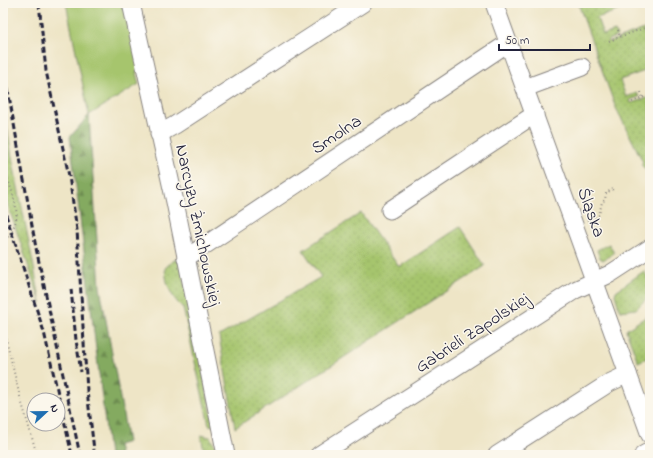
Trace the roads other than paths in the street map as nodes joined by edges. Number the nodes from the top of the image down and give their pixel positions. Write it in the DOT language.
graph roads {
  1 [pos="132,3"];
  2 [pos="363,3"];
  3 [pos="494,3"];
  4 [pos="508,43"];
  5 [pos="582,67"];
  6 [pos="525,88"];
  7 [pos="535,114"];
  8 [pos="159,134"];
  9 [pos="390,210"];
  10 [pos="650,248"];
  11 [pos="186,258"];
  12 [pos="594,280"];
  13 [pos="628,374"];
  14 [pos="650,435"];
  15 [pos="650,451"];
  16 [pos="226,455"];
  17 [pos="319,455"];
  18 [pos="497,455"];
  19 [pos="643,455"];
  1 -- 8 [label="street, Narcyzy Żmichowskiej"];
  2 -- 8 [label="street"];
  3 -- 4 [label="street, Śląska"];
  4 -- 6 [label="street, Śląska"];
  4 -- 11 [label="street, Smolna"];
  5 -- 6 [label="street"];
  6 -- 7 [label="street, Śląska"];
  7 -- 9 [label="street"];
  7 -- 12 [label="street, Śląska"];
  8 -- 11 [label="street, Narcyzy Żmichowskiej"];
  10 -- 12 [label="street, Gabrieli Zapolskiej"];
  11 -- 16 [label="street, Narcyzy Żmichowskiej"];
  12 -- 13 [label="street, Śląska"];
  12 -- 17 [label="street, Gabrieli Zapolskiej"];
  13 -- 14 [label="street, Śląska"];
  13 -- 18 [label="street"];
  15 -- 19 [label="street"];
}
